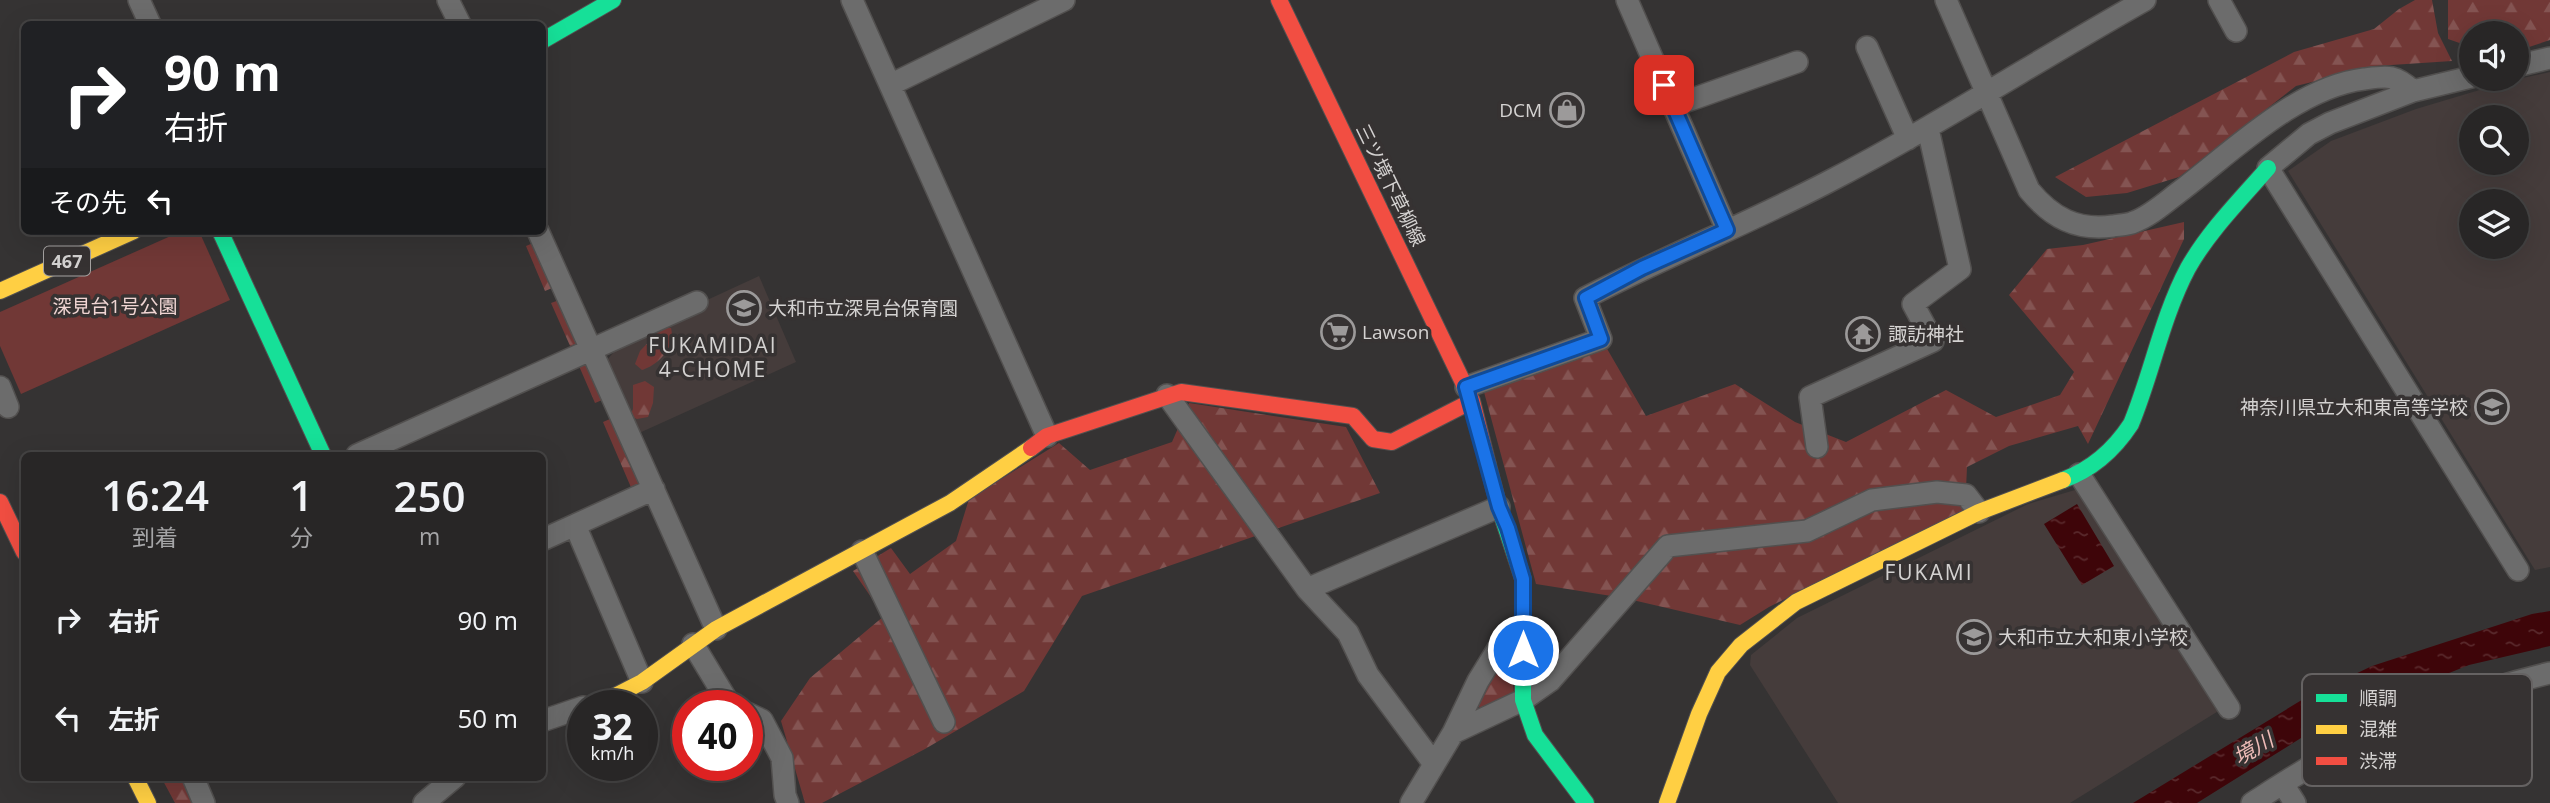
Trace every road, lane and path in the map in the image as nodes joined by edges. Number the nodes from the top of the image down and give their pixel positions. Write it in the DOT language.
graph roads {
  1 [pos="139,0"];
  2 [pos="448,0"];
  3 [pos="613,0"];
  4 [pos="852,0"];
  5 [pos="1064,0"];
  6 [pos="1279,0"];
  7 [pos="1628,0"];
  8 [pos="1946,0"];
  9 [pos="2145,0"];
  10 [pos="2219,0"];
  11 [pos="149,21"];
  12 [pos="458,21"];
  13 [pos="2236,31"];
  14 [pos="546,39"];
  15 [pos="1867,47"];
  16 [pos="2550,58"];
  17 [pos="1797,62"];
  18 [pos="2529,63"];
  19 [pos="2459,80"];
  20 [pos="890,85"];
  21 [pos="2413,91"];
  22 [pos="1986,93"];
  23 [pos="1674,106"];
  24 [pos="1928,129"];
  25 [pos="1908,139"];
  26 [pos="2267,168"];
  27 [pos="1727,230"];
  28 [pos="125,235"];
  29 [pos="222,235"];
  30 [pos="540,235"];
  31 [pos="0,291"];
  32 [pos="697,302"];
  33 [pos="591,350"];
  34 [pos="1469,394"];
  35 [pos="1167,395"];
  36 [pos="1047,436"];
  37 [pos="1817,447"];
  38 [pos="322,452"];
  39 [pos="365,452"];
  40 [pos="2079,474"];
  41 [pos="654,489"];
  42 [pos="0,502"];
  43 [pos="1499,507"];
  44 [pos="1979,512"];
  45 [pos="575,525"];
  46 [pos="546,538"];
  47 [pos="21,546"];
  48 [pos="862,551"];
  49 [pos="2518,570"];
  50 [pos="1307,589"];
  51 [pos="1524,625"];
  52 [pos="716,629"];
  53 [pos="693,645"];
  54 [pos="2550,673"];
  55 [pos="2532,677"];
  56 [pos="642,682"];
  57 [pos="627,690"];
  58 [pos="721,690"];
  59 [pos="1522,700"];
  60 [pos="2229,708"];
  61 [pos="567,712"];
  62 [pos="546,720"];
  63 [pos="763,722"];
  64 [pos="944,722"];
  65 [pos="1453,733"];
  66 [pos="1434,764"];
  67 [pos="2302,772"];
  68 [pos="137,781"];
  69 [pos="194,781"];
  70 [pos="450,781"];
  71 [pos="2283,784"];
  72 [pos="148,803"];
  73 [pos="204,803"];
  74 [pos="424,803"];
  75 [pos="788,803"];
  76 [pos="1411,803"];
  77 [pos="1587,803"];
  78 [pos="1667,803"];
  79 [pos="2252,803"];
  80 [pos="2295,803"];
  1 -- 11 [label="street"];
  2 -- 12 [label="street"];
  3 -- 14 [label="main road"];
  4 -- 20 [label="street"];
  5 -- 20 [label="street"];
  6 -- 34 [label="main road, 三ツ境下草柳線"];
  7 -- 23 [label="street"];
  8 -- 22 [label="street"];
  9 -- 22 [label="street"];
  10 -- 13 [label="street"];
  15 -- 25 [label="street"];
  16 -- 18 [label="street"];
  17 -- 23 [label="street"];
  19 -- 21 [label="street"];
  20 -- 36 [label="street"];
  21 -- 22 [label="street"];
  21 -- 26 [label="street"];
  22 -- 24 [label="street"];
  23 -- 27 [label="street"];
  24 -- 25 [label="street"];
  24 -- 37 [label="street"];
  25 -- 27 [label="street"];
  26 -- 40 [label="main road"];
  26 -- 49 [label="street"];
  27 -- 34 [label="street"];
  28 -- 31 [label="main road, 467"];
  29 -- 38 [label="main road"];
  30 -- 33 [label="street"];
  32 -- 33 [label="street"];
  33 -- 39 [label="street"];
  33 -- 41 [label="street"];
  34 -- 35 [label="main road"];
  34 -- 43 [label="main road, 三ツ境下草柳線"];
  35 -- 36 [label="main road"];
  35 -- 50 [label="street"];
  36 -- 48 [label="main road"];
  40 -- 44 [label="main road"];
  40 -- 60 [label="street"];
  41 -- 45 [label="street"];
  41 -- 52 [label="street"];
  42 -- 47 [label="main road"];
  43 -- 50 [label="street"];
  43 -- 51 [label="main road, 三ツ境下草柳線"];
  44 -- 59 [label="street"];
  44 -- 78 [label="main road"];
  45 -- 46 [label="street"];
  45 -- 56 [label="street"];
  48 -- 52 [label="main road"];
  48 -- 64 [label="street"];
  50 -- 66 [label="street"];
  51 -- 59 [label="main road, 三ツ境下草柳線"];
  51 -- 65 [label="street"];
  52 -- 53 [label="main road"];
  53 -- 56 [label="main road"];
  53 -- 58 [label="street"];
  54 -- 55 [label="street"];
  56 -- 57 [label="main road"];
  59 -- 65 [label="street"];
  59 -- 77 [label="main road"];
  61 -- 62 [label="street"];
  63 -- 75 [label="street"];
  65 -- 66 [label="street"];
  66 -- 76 [label="street"];
  67 -- 71 [label="street"];
  68 -- 72 [label="main road"];
  69 -- 73 [label="street"];
  70 -- 74 [label="street"];
  71 -- 79 [label="street"];
  71 -- 80 [label="street"];
}
